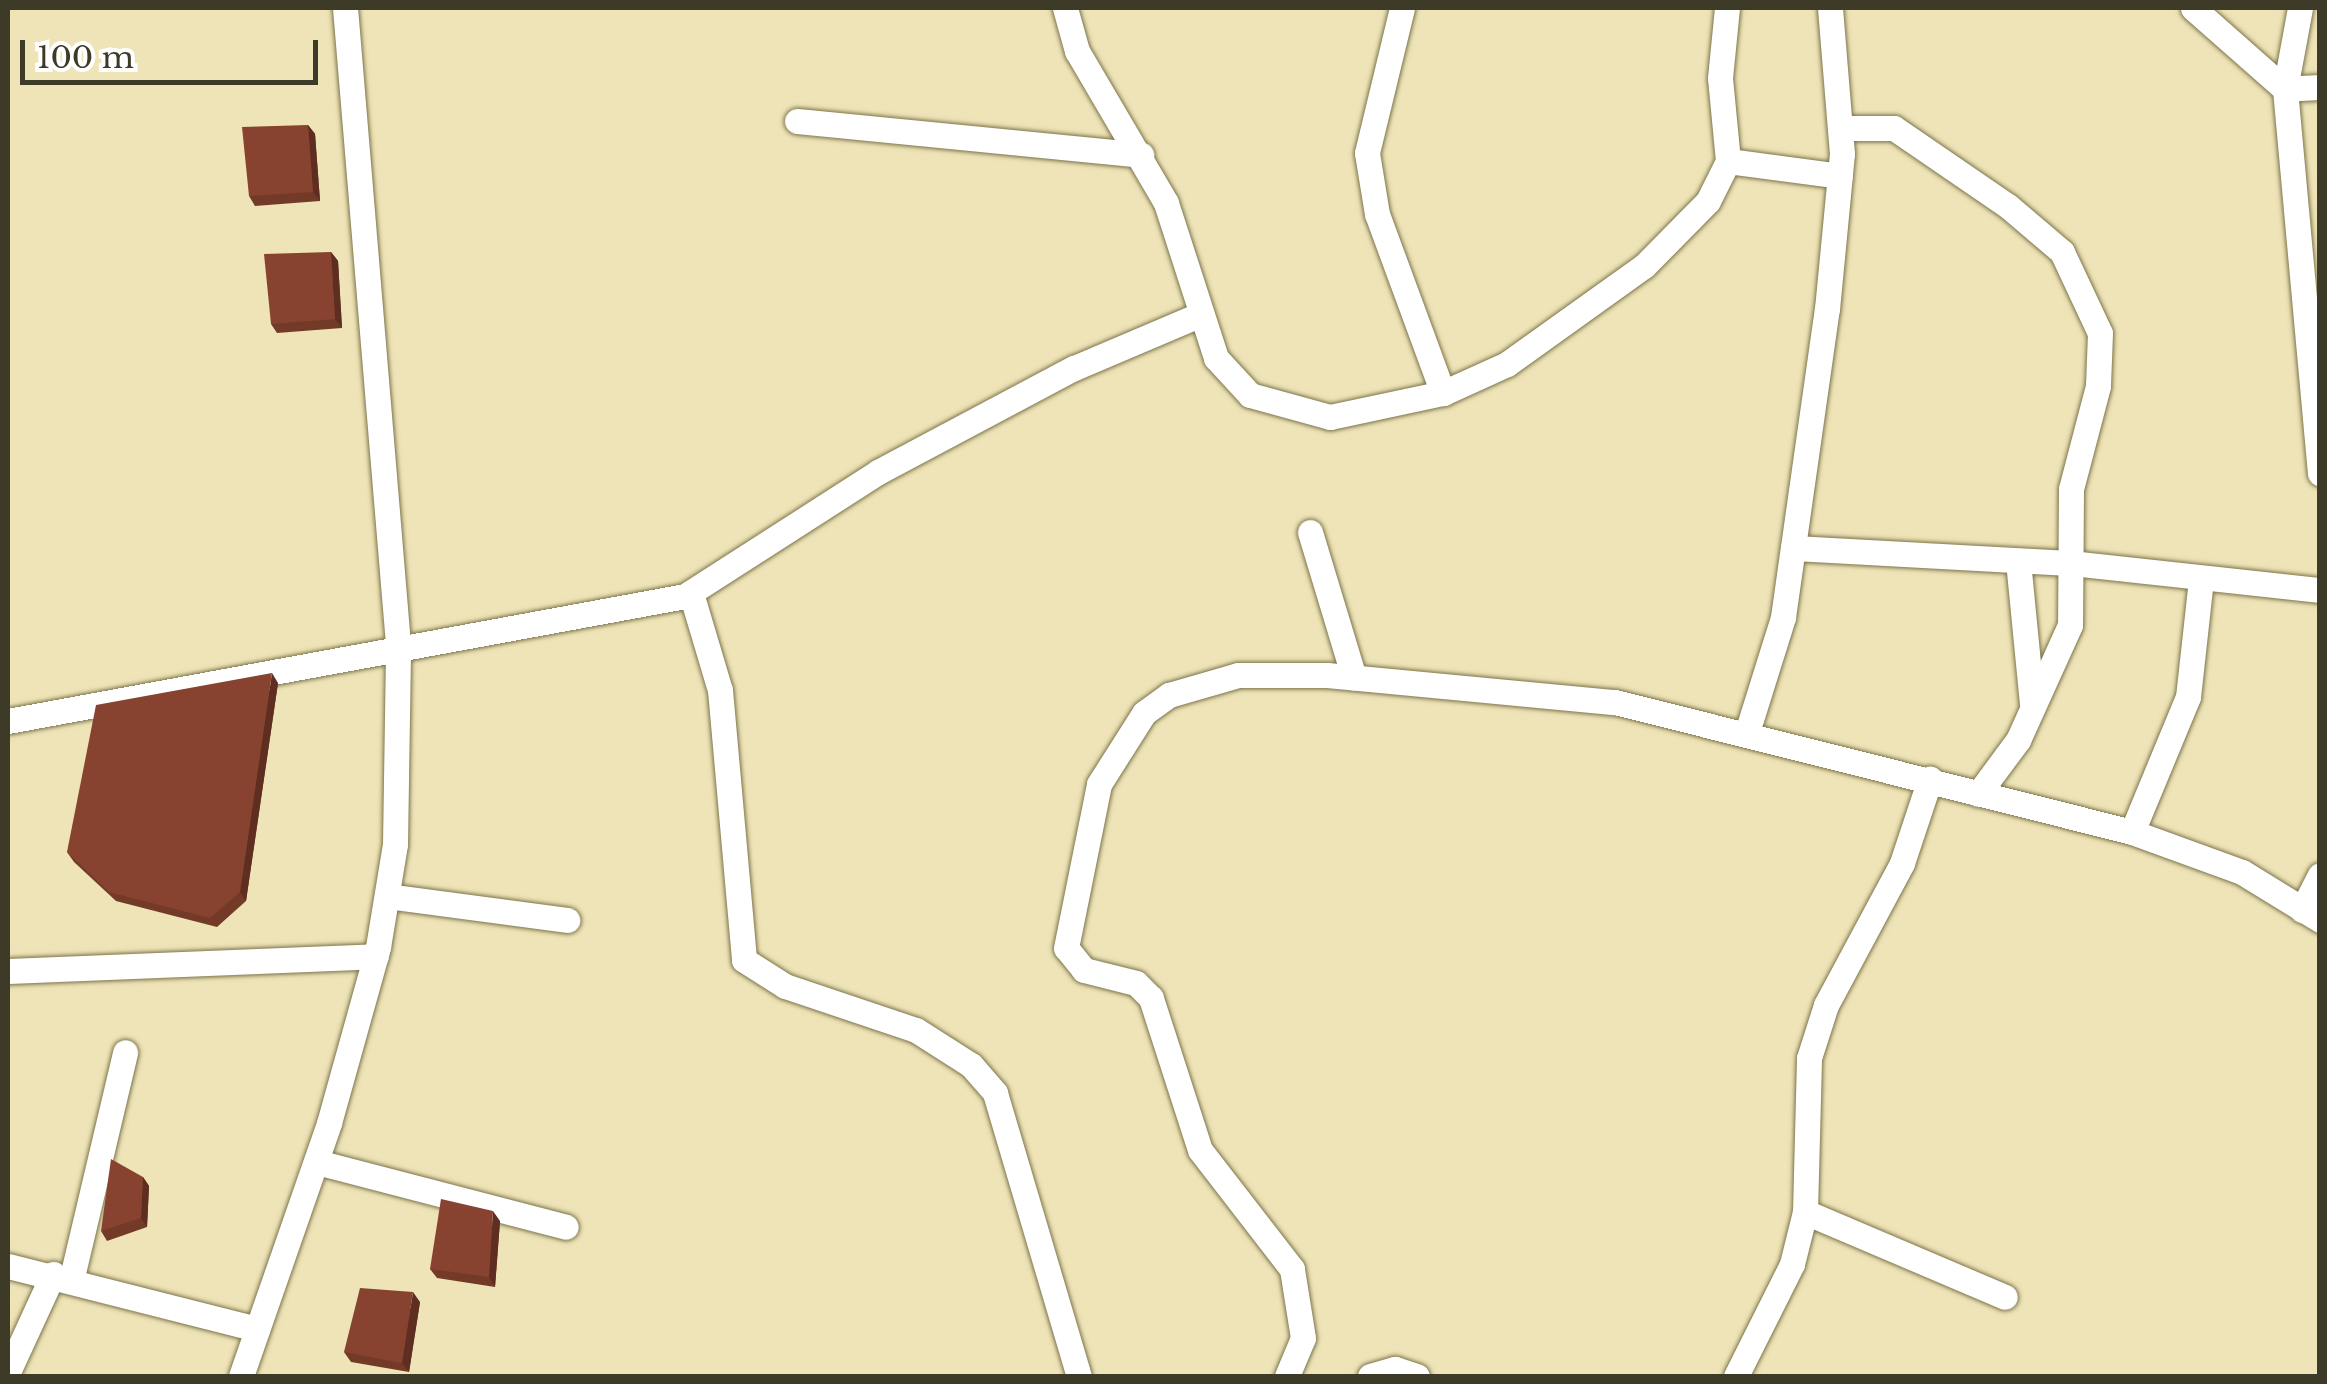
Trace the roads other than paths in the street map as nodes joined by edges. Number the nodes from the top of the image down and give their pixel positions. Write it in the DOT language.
graph roads {
  1 [pos="345,8"];
  2 [pos="1065,8"];
  3 [pos="1402,8"];
  4 [pos="1727,8"];
  5 [pos="1830,8"];
  6 [pos="2193,8"];
  7 [pos="2300,8"];
  8 [pos="2320,87"];
  9 [pos="2285,89"];
  10 [pos="797,121"];
  11 [pos="1841,128"];
  12 [pos="1142,155"];
  13 [pos="1728,161"];
  14 [pos="1840,176"];
  15 [pos="1199,316"];
  16 [pos="1443,393"];
  17 [pos="2320,474"];
  18 [pos="1310,532"];
  19 [pos="1794,548"];
  20 [pos="2018,561"];
  21 [pos="2071,563"];
  22 [pos="2201,580"];
  23 [pos="2320,590"];
  24 [pos="690,594"];
  25 [pos="398,644"];
  26 [pos="1354,678"];
  27 [pos="2032,706"];
  28 [pos="8,721"];
  29 [pos="1748,729"];
  30 [pos="1930,779"];
  31 [pos="1978,794"];
  32 [pos="2132,832"];
  33 [pos="2320,875"];
  34 [pos="387,896"];
  35 [pos="2311,915"];
  36 [pos="567,920"];
  37 [pos="376,956"];
  38 [pos="8,971"];
  39 [pos="125,1052"];
  40 [pos="317,1162"];
  41 [pos="1805,1212"];
  42 [pos="566,1227"];
  43 [pos="8,1266"];
  44 [pos="62,1276"];
  45 [pos="2005,1297"];
  46 [pos="257,1329"];
  47 [pos="8,1372"];
  48 [pos="241,1376"];
  49 [pos="1079,1376"];
  50 [pos="1288,1376"];
  51 [pos="1370,1376"];
  52 [pos="1417,1376"];
  53 [pos="1736,1376"];
  1 -- 25 [label="street"];
  2 -- 12 [label="street"];
  3 -- 16 [label="street"];
  4 -- 13 [label="street"];
  5 -- 11 [label="street"];
  6 -- 9 [label="street"];
  7 -- 9 [label="street"];
  8 -- 9 [label="street"];
  9 -- 17 [label="street"];
  10 -- 12 [label="street"];
  11 -- 14 [label="street"];
  11 -- 21 [label="street"];
  12 -- 15 [label="street"];
  13 -- 14 [label="street"];
  13 -- 16 [label="street"];
  14 -- 19 [label="street"];
  15 -- 16 [label="street"];
  15 -- 24 [label="street"];
  18 -- 26 [label="street"];
  19 -- 20 [label="street"];
  19 -- 29 [label="street"];
  20 -- 21 [label="street"];
  20 -- 27 [label="street"];
  21 -- 22 [label="street"];
  21 -- 27 [label="street"];
  22 -- 23 [label="street"];
  22 -- 32 [label="street"];
  24 -- 25 [label="street"];
  24 -- 49 [label="street"];
  25 -- 28 [label="street"];
  25 -- 34 [label="street"];
  26 -- 29 [label="street"];
  26 -- 50 [label="street"];
  27 -- 31 [label="street"];
  29 -- 30 [label="street"];
  30 -- 31 [label="street"];
  30 -- 41 [label="street"];
  31 -- 32 [label="street"];
  32 -- 35 [label="street"];
  33 -- 35 [label="street"];
  34 -- 36 [label="street"];
  34 -- 37 [label="street"];
  37 -- 38 [label="street"];
  37 -- 40 [label="street"];
  39 -- 44 [label="street"];
  40 -- 42 [label="street"];
  40 -- 46 [label="street"];
  41 -- 45 [label="street"];
  41 -- 53 [label="street"];
  43 -- 44 [label="street"];
  44 -- 46 [label="street"];
  44 -- 47 [label="street"];
  46 -- 48 [label="street"];
  51 -- 52 [label="street"];
}
